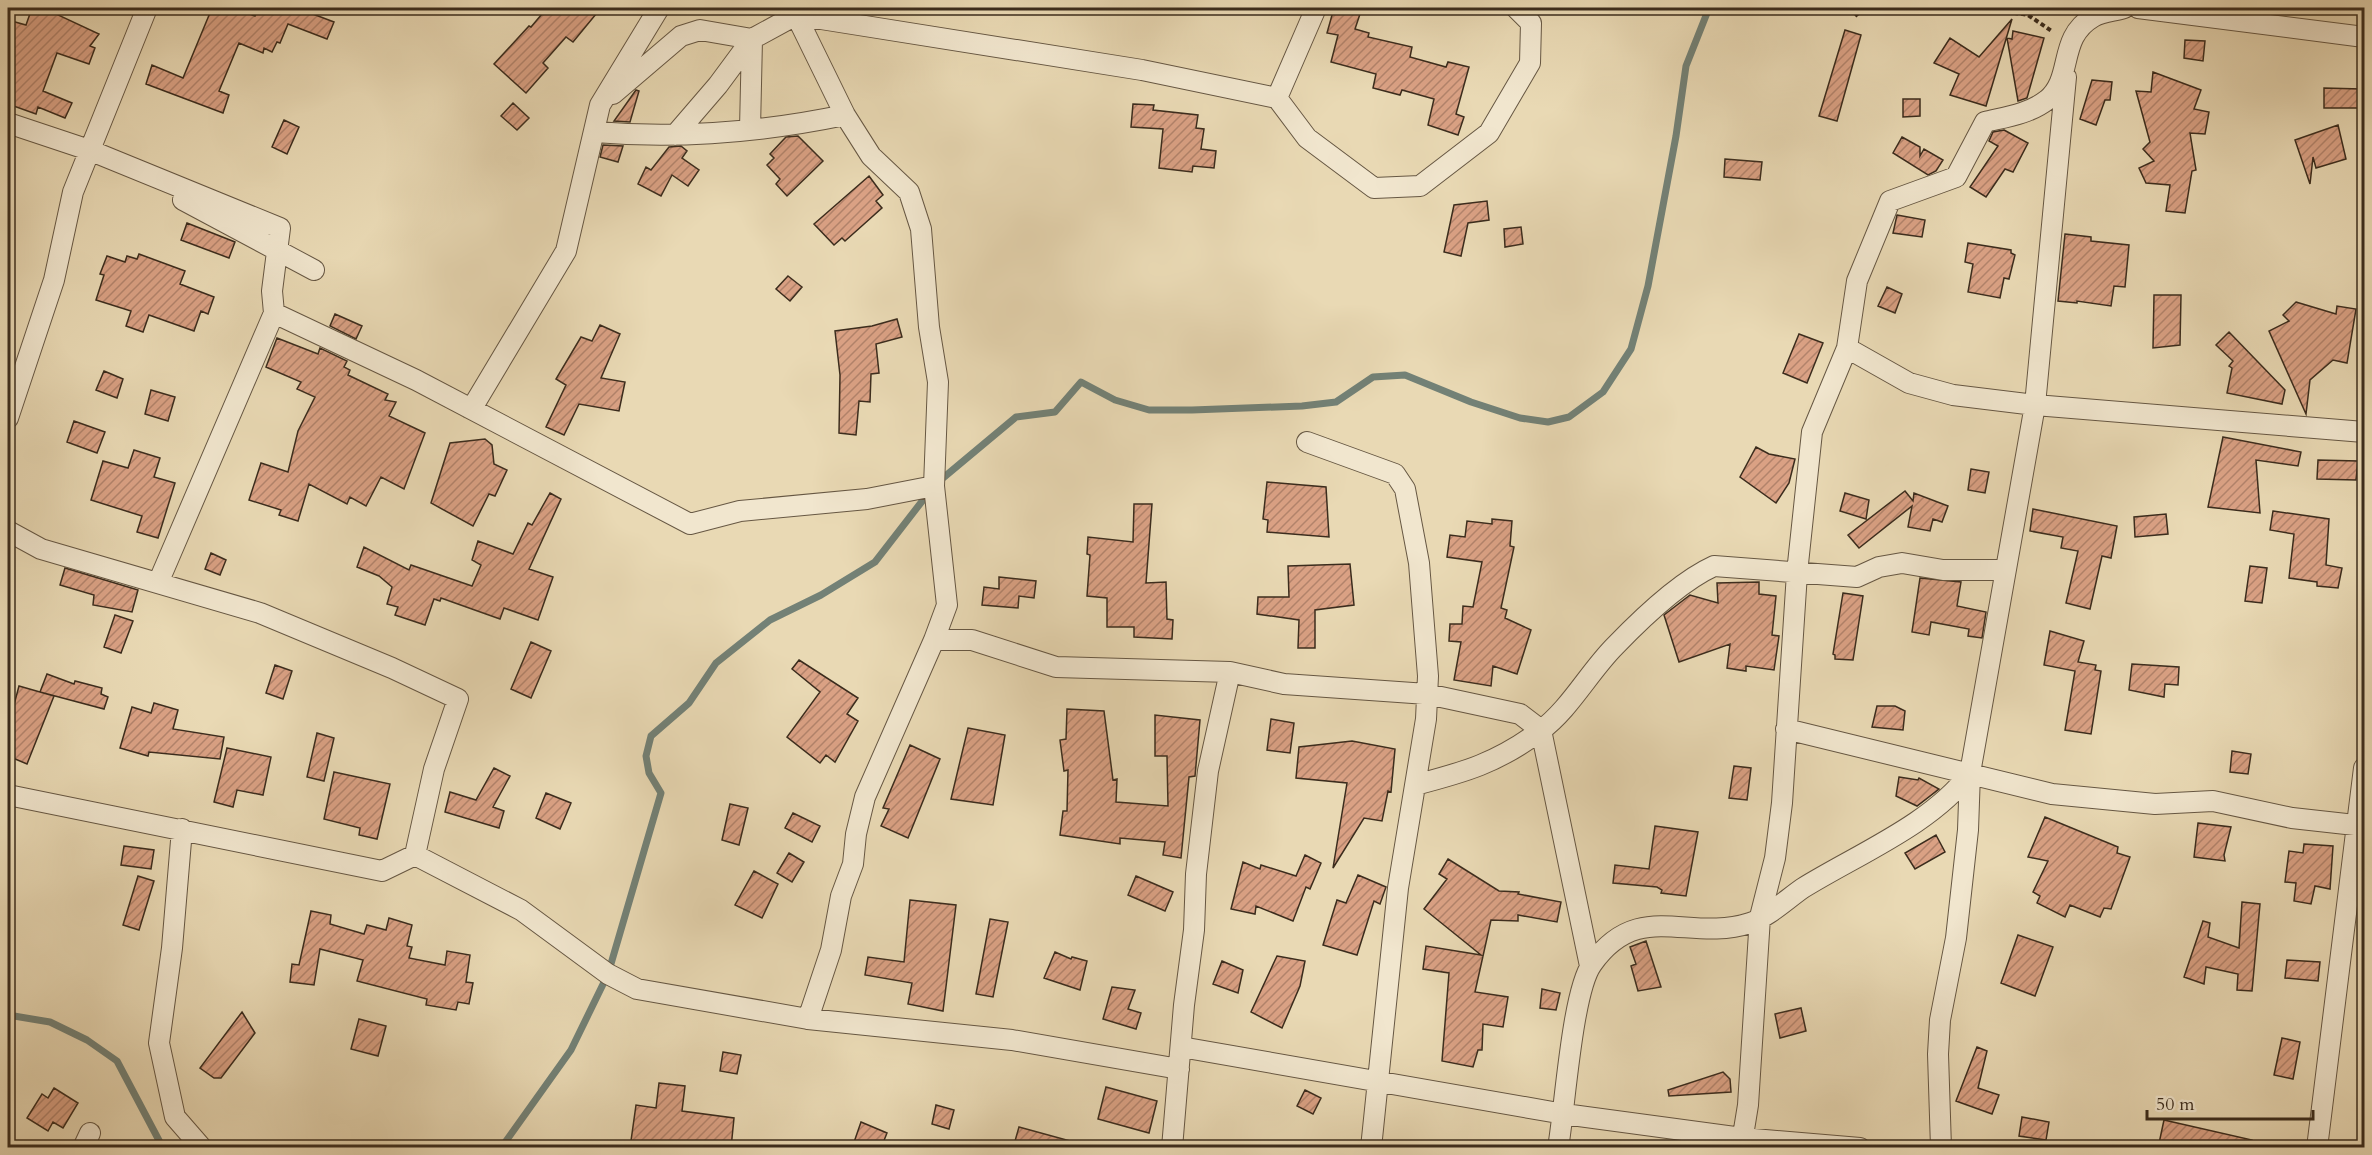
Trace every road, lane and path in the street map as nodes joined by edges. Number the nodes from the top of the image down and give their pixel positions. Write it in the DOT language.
graph roads {
  1 [pos="147,8"];
  2 [pos="659,8"];
  3 [pos="1316,8"];
  4 [pos="1516,8"];
  5 [pos="1864,8"];
  6 [pos="1985,8"];
  7 [pos="2124,8"];
  8 [pos="2138,8"];
  9 [pos="793,11"];
  10 [pos="1855,16"];
  11 [pos="2364,37"];
  12 [pos="752,39"];
  13 [pos="2069,43"];
  14 [pos="1276,98"];
  15 [pos="600,105"];
  16 [pos="845,115"];
  17 [pos="8,125"];
  18 [pos="750,129"];
  19 [pos="595,132"];
  20 [pos="675,135"];
  21 [pos="88,150"];
  22 [pos="314,270"];
  23 [pos="274,313"];
  24 [pos="1847,348"];
  25 [pos="2035,405"];
  26 [pos="469,408"];
  27 [pos="8,418"];
  28 [pos="2364,432"];
  29 [pos="1307,442"];
  30 [pos="934,486"];
  31 [pos="8,531"];
  32 [pos="2005,570"];
  33 [pos="1797,573"];
  34 [pos="158,583"];
  35 [pos="934,640"];
  36 [pos="1230,672"];
  37 [pos="1427,694"];
  38 [pos="1786,729"];
  39 [pos="1541,730"];
  40 [pos="2364,768"];
  41 [pos="1970,773"];
  42 [pos="1415,785"];
  43 [pos="8,795"];
  44 [pos="2362,826"];
  45 [pos="182,829"];
  46 [pos="415,855"];
  47 [pos="1760,917"];
  48 [pos="1590,966"];
  49 [pos="808,1019"];
  50 [pos="1181,1047"];
  51 [pos="1179,1075"];
  52 [pos="1378,1082"];
  53 [pos="1564,1114"];
  54 [pos="1742,1143"];
  55 [pos="202,1148"];
  56 [pos="1172,1148"];
  57 [pos="1371,1148"];
  58 [pos="1558,1148"];
  59 [pos="1860,1148"];
  60 [pos="1941,1148"];
  61 [pos="2317,1148"];
  1 -- 21 [label="street"];
  2 -- 15 [label="street"];
  3 -- 14 [label="street"];
  4 -- 14 [label="street"];
  5 -- 10 [label="path"];
  6 -- 13 [label="path"];
  7 -- 13 [label="street"];
  8 -- 11 [label="street"];
  9 -- 12 [label="street"];
  9 -- 14 [label="street"];
  9 -- 16 [label="street"];
  12 -- 15 [label="street"];
  12 -- 18 [label="street"];
  12 -- 20 [label="street"];
  13 -- 24 [label="street"];
  13 -- 25 [label="street"];
  15 -- 19 [label="street"];
  16 -- 18 [label="street"];
  16 -- 30 [label="street"];
  17 -- 21 [label="street"];
  18 -- 20 [label="street"];
  19 -- 20 [label="street"];
  19 -- 26 [label="street"];
  21 -- 22 [label="street"];
  21 -- 23 [label="street"];
  21 -- 27 [label="street"];
  23 -- 26 [label="street"];
  23 -- 34 [label="street"];
  24 -- 25 [label="street"];
  24 -- 33 [label="street"];
  25 -- 28 [label="street"];
  25 -- 32 [label="street"];
  26 -- 30 [label="street"];
  29 -- 37 [label="street"];
  30 -- 35 [label="street"];
  31 -- 34 [label="street"];
  32 -- 33 [label="street"];
  32 -- 41 [label="street"];
  33 -- 38 [label="street"];
  33 -- 39 [label="street"];
  34 -- 46 [label="street"];
  35 -- 36 [label="street"];
  35 -- 49 [label="street"];
  36 -- 37 [label="street"];
  36 -- 50 [label="street"];
  37 -- 39 [label="street"];
  37 -- 42 [label="street"];
  38 -- 41 [label="street"];
  38 -- 47 [label="street"];
  39 -- 42 [label="street"];
  39 -- 48 [label="street"];
  40 -- 44 [label="street"];
  41 -- 44 [label="street"];
  41 -- 47 [label="street"];
  41 -- 60 [label="street"];
  42 -- 52 [label="street"];
  43 -- 45 [label="street"];
  44 -- 61 [label="street"];
  45 -- 46 [label="street"];
  45 -- 55 [label="street"];
  46 -- 49 [label="street"];
  47 -- 48 [label="street"];
  47 -- 54 [label="street"];
  48 -- 53 [label="street"];
  49 -- 51 [label="street"];
  50 -- 51 [label="street"];
  50 -- 52 [label="street"];
  51 -- 56 [label="street"];
  52 -- 53 [label="street"];
  52 -- 57 [label="street"];
  53 -- 54 [label="street"];
  53 -- 58 [label="street"];
  54 -- 59 [label="street"];
}
